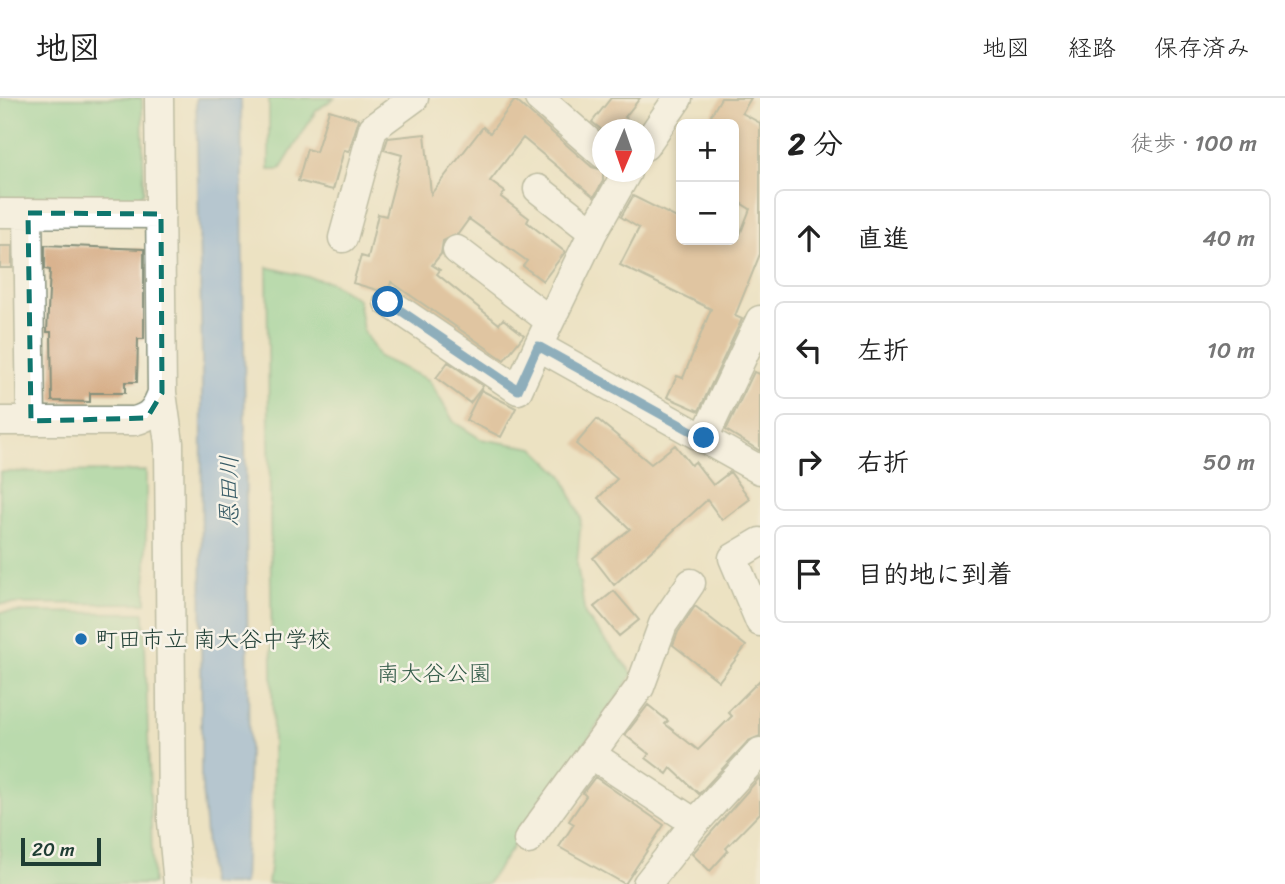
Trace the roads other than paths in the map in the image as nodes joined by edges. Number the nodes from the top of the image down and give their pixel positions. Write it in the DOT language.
graph roads {
  1 [pos="159,98"];
  2 [pos="414,98"];
  3 [pos="539,98"];
  4 [pos="678,98"];
  5 [pos="655,131"];
  6 [pos="592,144"];
  7 [pos="620,182"];
  8 [pos="538,189"];
  9 [pos="0,213"];
  10 [pos="28,213"];
  11 [pos="161,214"];
  12 [pos="593,232"];
  13 [pos="343,239"];
  14 [pos="457,250"];
  15 [pos="388,302"];
  16 [pos="760,320"];
  17 [pos="551,321"];
  18 [pos="538,346"];
  19 [pos="162,393"];
  20 [pos="0,421"];
  21 [pos="31,421"];
  22 [pos="704,438"];
  23 [pos="760,470"];
  24 [pos="760,542"];
  25 [pos="691,583"];
  26 [pos="760,622"];
  27 [pos="760,752"];
  28 [pos="592,755"];
  29 [pos="695,823"];
  30 [pos="528,840"];
  31 [pos="178,884"];
  32 [pos="647,884"];
  1 -- 11 [label="street"];
  2 -- 13 [label="street"];
  3 -- 6 [label="street"];
  4 -- 5 [label="street"];
  7 -- 12 [label="street"];
  8 -- 12 [label="street"];
  9 -- 10 [label="street"];
  10 -- 11 [label="street"];
  10 -- 21 [label="street"];
  11 -- 19 [label="street"];
  12 -- 17 [label="street"];
  14 -- 17 [label="street"];
  15 -- 18 [label="street"];
  16 -- 22 [label="street"];
  17 -- 18 [label="street"];
  18 -- 22 [label="street"];
  19 -- 21 [label="street"];
  19 -- 31 [label="street"];
  20 -- 21 [label="street"];
  22 -- 23 [label="street"];
  24 -- 26 [label="street"];
  25 -- 28 [label="street"];
  27 -- 29 [label="street"];
  28 -- 29 [label="street"];
  28 -- 30 [label="street"];
  29 -- 32 [label="street"];
}
